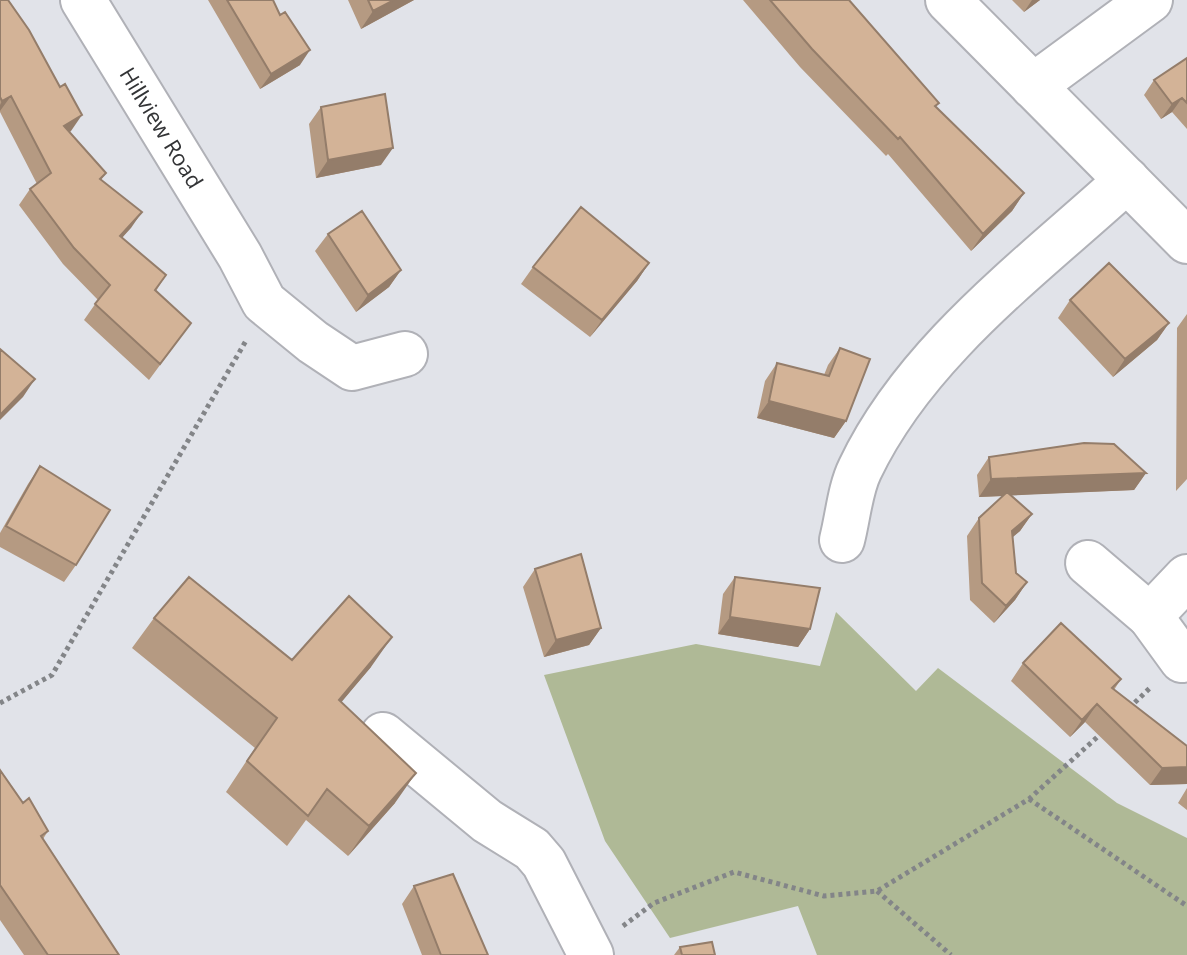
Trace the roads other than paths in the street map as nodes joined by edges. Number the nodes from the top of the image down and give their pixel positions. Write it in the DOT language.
graph roads {
  1 [pos="83,0"];
  2 [pos="948,0"];
  3 [pos="1150,0"];
  4 [pos="1033,86"];
  5 [pos="1074,127"];
  6 [pos="1127,180"];
  7 [pos="1187,202"];
  8 [pos="1187,241"];
  9 [pos="405,354"];
  10 [pos="842,540"];
  11 [pos="1088,563"];
  12 [pos="1187,577"];
  13 [pos="1150,616"];
  14 [pos="1182,660"];
  15 [pos="383,735"];
  16 [pos="590,952"];
  1 -- 9 [label="street, Hillview Road"];
  2 -- 4 [label="street"];
  3 -- 4 [label="street"];
  4 -- 5 [label="street"];
  5 -- 6 [label="street"];
  5 -- 7 [label="street"];
  6 -- 8 [label="street"];
  6 -- 10 [label="street"];
  11 -- 13 [label="street"];
  12 -- 13 [label="street"];
  13 -- 14 [label="street"];
  15 -- 16 [label="street"];
}
